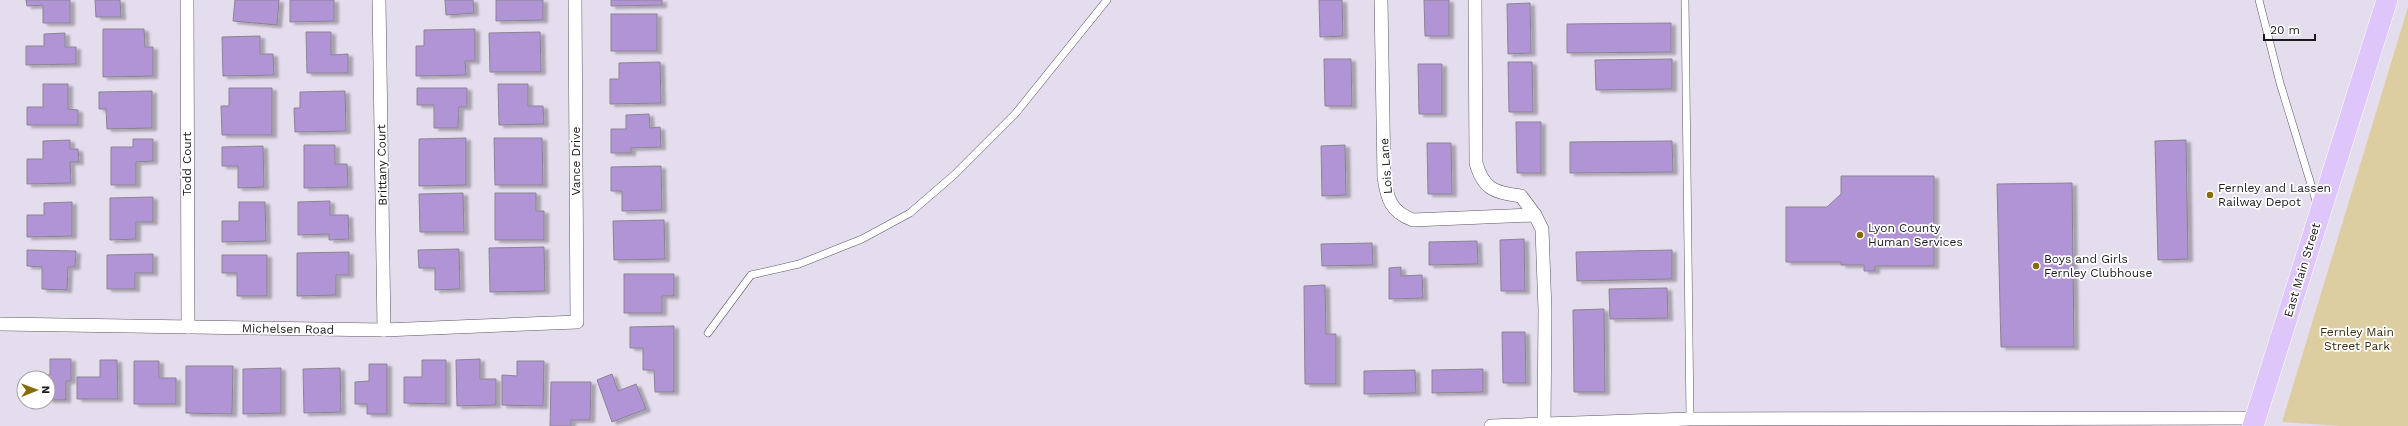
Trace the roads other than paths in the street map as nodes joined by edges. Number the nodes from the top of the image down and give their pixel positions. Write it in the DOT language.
graph roads {
  1 [pos="187,0"];
  2 [pos="380,0"];
  3 [pos="575,0"];
  4 [pos="1107,0"];
  5 [pos="1381,0"];
  6 [pos="1475,0"];
  7 [pos="1685,0"];
  8 [pos="2260,0"];
  9 [pos="2387,0"];
  10 [pos="2320,212"];
  11 [pos="1535,216"];
  12 [pos="577,322"];
  13 [pos="0,324"];
  14 [pos="188,327"];
  15 [pos="384,330"];
  16 [pos="708,332"];
  17 [pos="1690,419"];
  18 [pos="2254,422"];
  19 [pos="1544,424"];
  20 [pos="1490,426"];
  1 -- 14 [label="street, Todd Court"];
  2 -- 15 [label="street, Brittany Court"];
  3 -- 12 [label="street, Vance Drive"];
  4 -- 16 [label="lane"];
  5 -- 11 [label="street, Lois Lane"];
  6 -- 11 [label="street"];
  7 -- 17 [label="lane"];
  8 -- 10 [label="lane"];
  9 -- 10 [label="main road, East Main Street"];
  10 -- 18 [label="main road, East Main Street"];
  11 -- 19 [label="street"];
  12 -- 15 [label="street, Michelsen Road"];
  13 -- 14 [label="street, Michelsen Road"];
  14 -- 15 [label="street, Michelsen Road"];
  17 -- 18 [label="street"];
  17 -- 19 [label="street"];
  19 -- 20 [label="street"];
}
